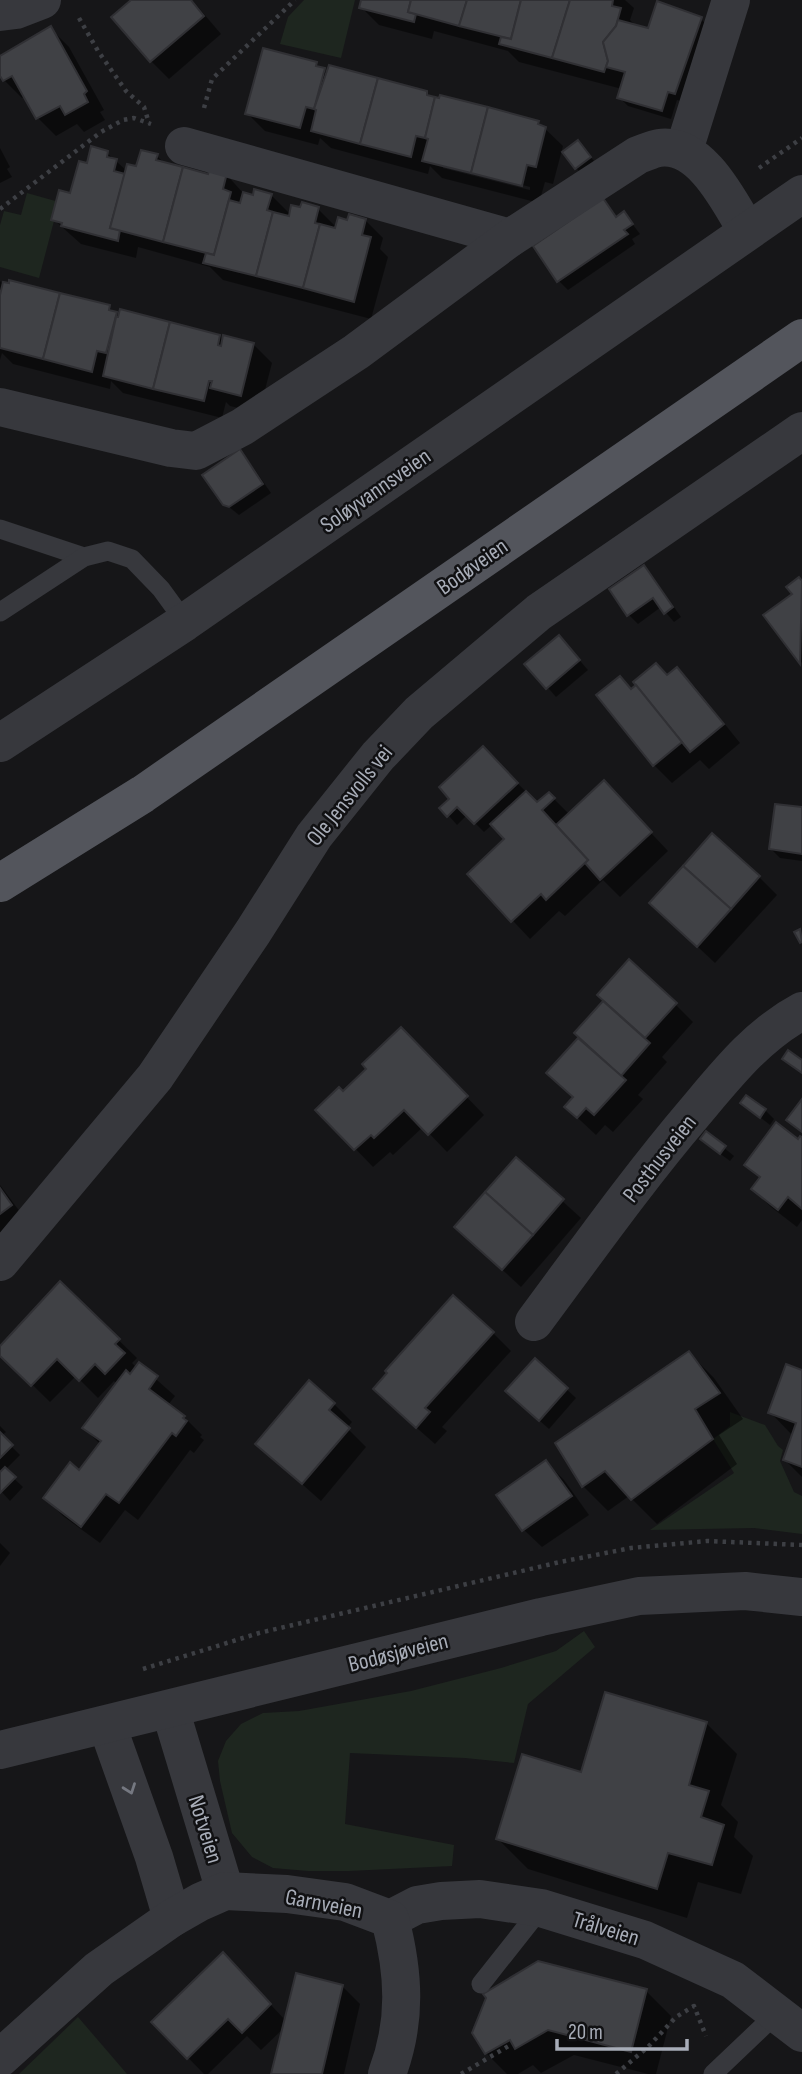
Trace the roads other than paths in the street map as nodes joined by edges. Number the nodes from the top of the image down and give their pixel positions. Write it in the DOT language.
graph roads {
  1 [pos="42,0"];
  2 [pos="732,0"];
  3 [pos="0,12"];
  4 [pos="184,146"];
  5 [pos="684,150"];
  6 [pos="802,194"];
  7 [pos="747,231"];
  8 [pos="510,238"];
  9 [pos="802,338"];
  10 [pos="0,407"];
  11 [pos="802,431"];
  12 [pos="0,529"];
  13 [pos="84,557"];
  14 [pos="0,612"];
  15 [pos="185,622"];
  16 [pos="0,743"];
  17 [pos="143,794"];
  18 [pos="0,883"];
  19 [pos="0,905"];
  20 [pos="802,1011"];
  21 [pos="0,1262"];
  22 [pos="534,1322"];
  23 [pos="802,1597"];
  24 [pos="170,1709"];
  25 [pos="107,1725"];
  26 [pos="0,1750"];
  27 [pos="225,1891"];
  28 [pos="541,1908"];
  29 [pos="172,1918"];
  30 [pos="390,1919"];
  31 [pos="481,1984"];
  32 [pos="789,2023"];
  33 [pos="0,2058"];
  34 [pos="716,2072"];
  35 [pos="387,2074"];
  1 -- 3 [label="street"];
  2 -- 5 [label="street"];
  4 -- 8 [label="street"];
  5 -- 7 [label="street"];
  5 -- 8 [label="street"];
  6 -- 7 [label="street, Soløyvannsveien"];
  7 -- 15 [label="street, Soløyvannsveien"];
  8 -- 10 [label="street"];
  9 -- 17 [label="main road, Bodøveien"];
  11 -- 21 [label="street, Ole Jensvolls vei"];
  12 -- 13 [label="lane"];
  13 -- 14 [label="lane"];
  13 -- 15 [label="lane"];
  15 -- 16 [label="street, Soløyvannsveien"];
  17 -- 18 [label="main road, Bodøveien"];
  17 -- 19 [label="main road, Bodøveien"];
  20 -- 22 [label="street, Posthusveien"];
  23 -- 24 [label="street, Bodøsjøveien"];
  24 -- 25 [label="street, Bodøsjøveien"];
  24 -- 27 [label="street, Notveien"];
  25 -- 26 [label="street, Bodøsjøveien"];
  25 -- 29 [label="street, one-way"];
  27 -- 29 [label="street, Notveien"];
  27 -- 30 [label="street, Garnveien"];
  28 -- 30 [label="street, Trålveien"];
  28 -- 31 [label="lane"];
  28 -- 32 [label="street, Trålveien"];
  29 -- 33 [label="street, Notveien"];
  30 -- 35 [label="street, Garnveien"];
  32 -- 34 [label="lane"];
}
